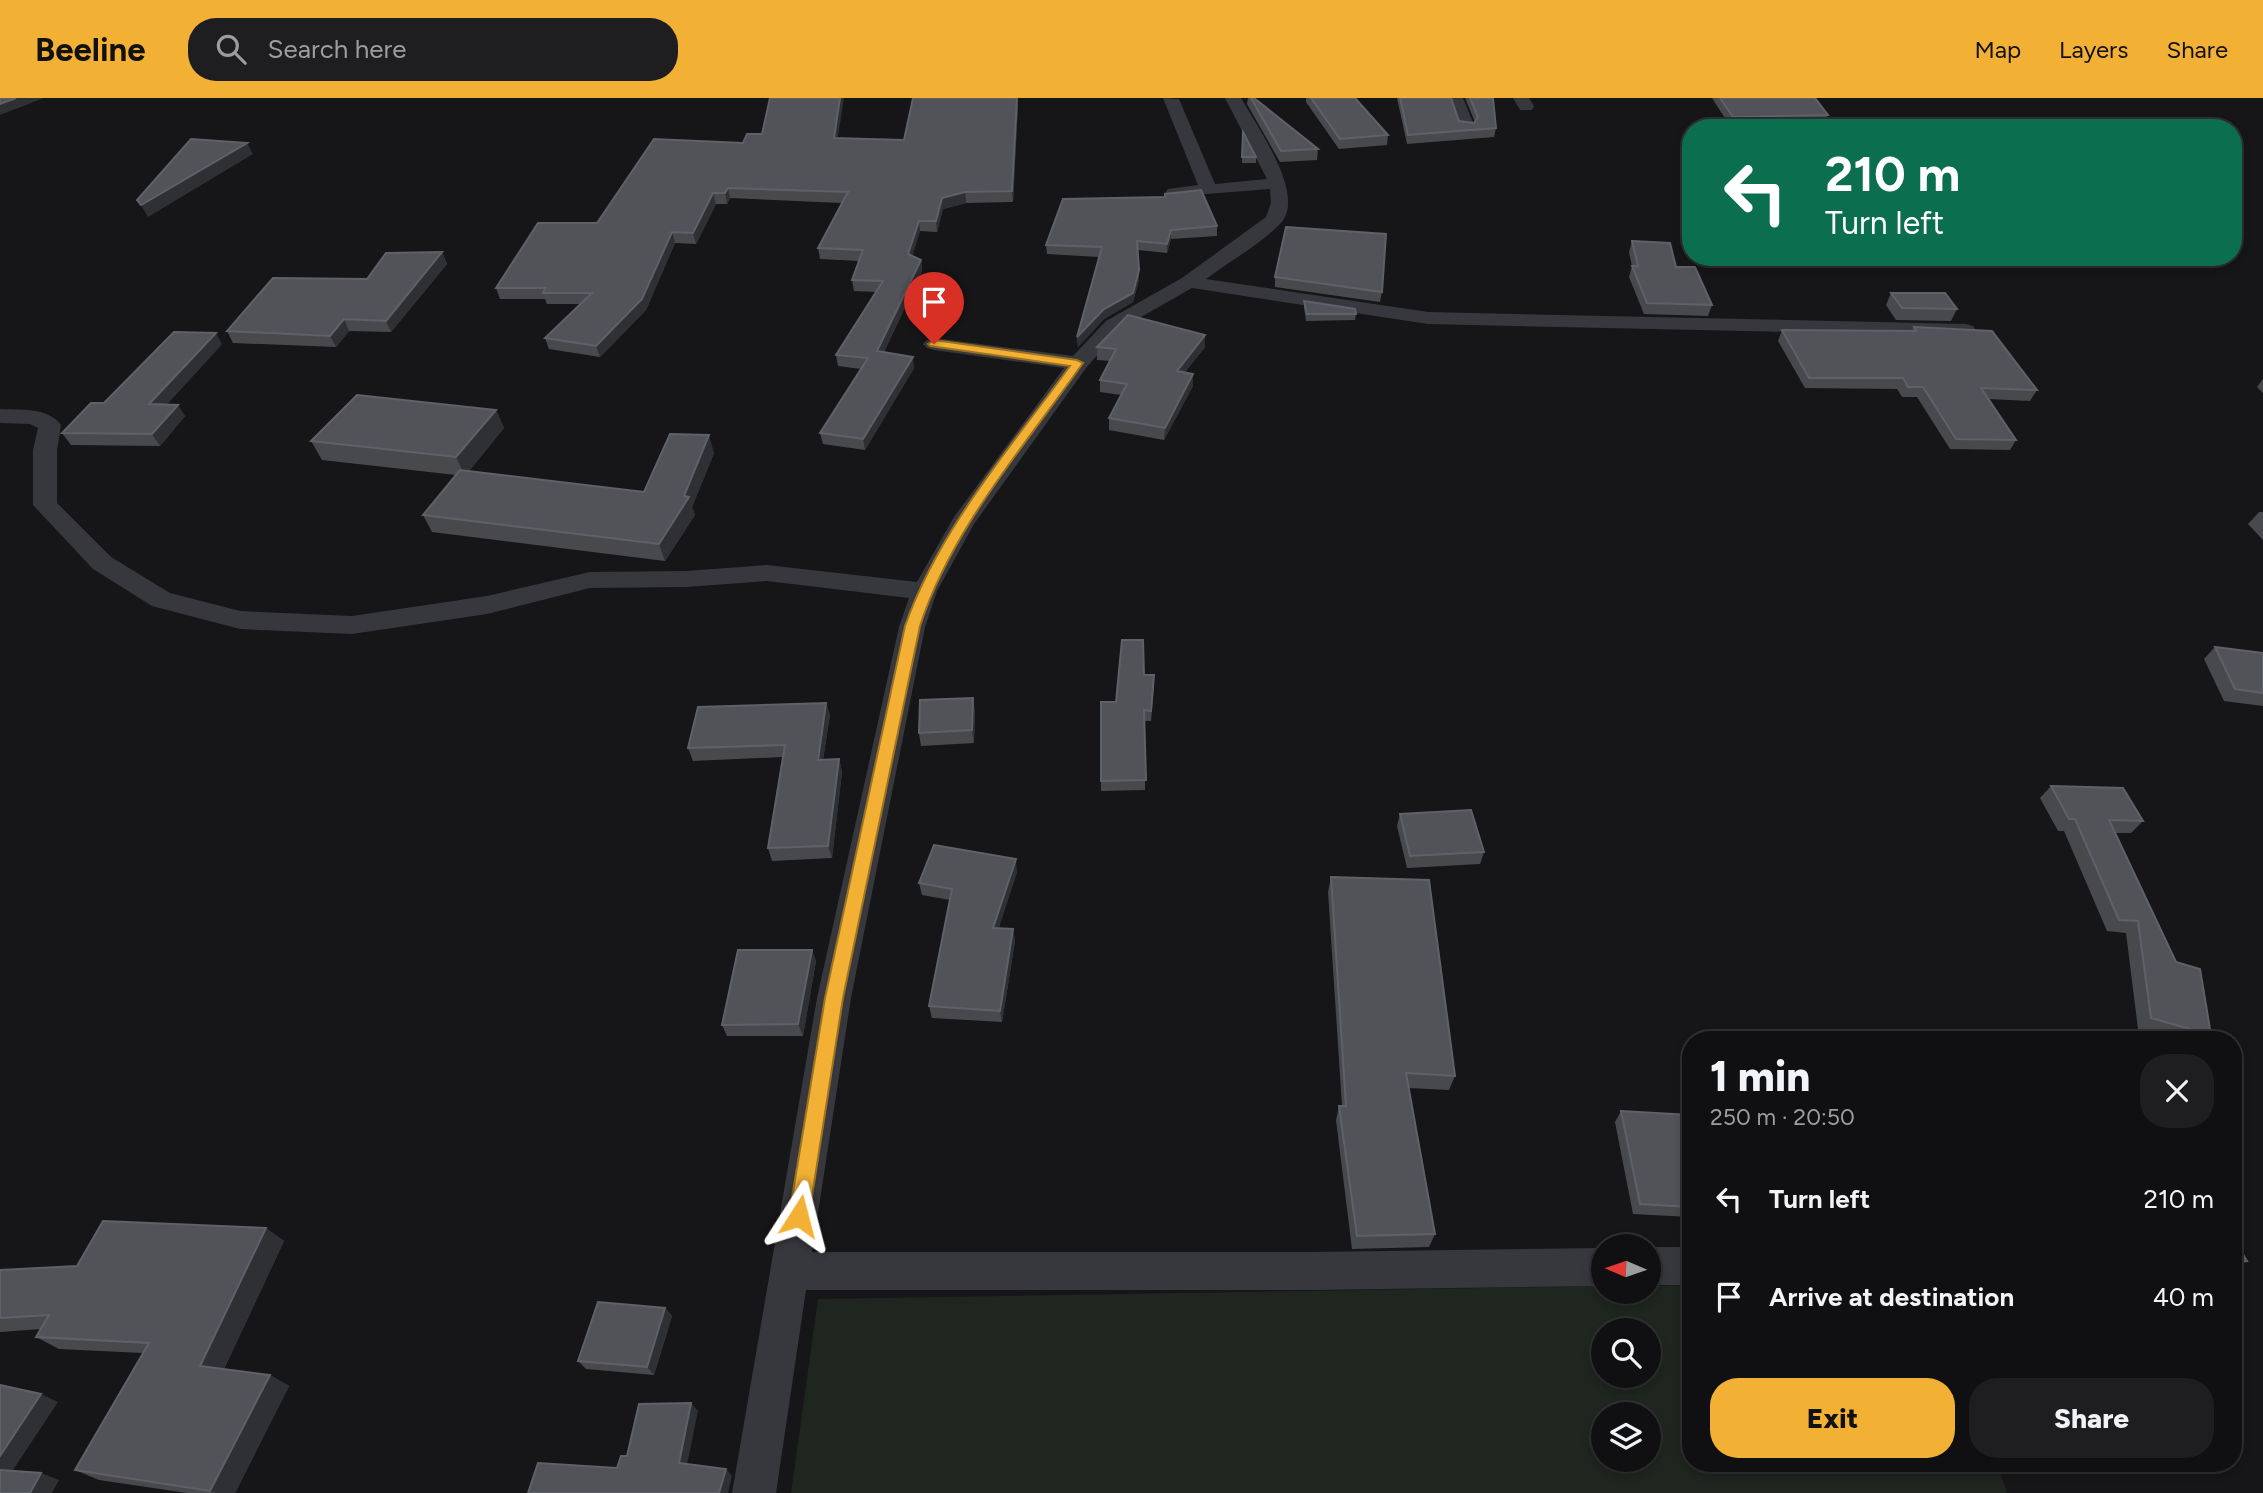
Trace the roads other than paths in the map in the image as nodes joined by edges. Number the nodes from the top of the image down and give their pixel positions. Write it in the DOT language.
graph roads {
  1 [pos="1233,98"];
  2 [pos="1455,98"];
  3 [pos="1171,99"];
  4 [pos="1466,125"];
  5 [pos="1279,183"];
  6 [pos="1209,190"];
  7 [pos="1174,193"];
  8 [pos="1189,282"];
  9 [pos="1966,330"];
  10 [pos="934,344"];
  11 [pos="1077,363"];
  12 [pos="0,415"];
  13 [pos="924,591"];
  14 [pos="1661,1266"];
  15 [pos="1682,1266"];
  16 [pos="1591,1267"];
  17 [pos="790,1271"];
  18 [pos="754,1493"];
  1 -- 5 [label="street"];
  2 -- 4 [label="street"];
  3 -- 6 [label="street"];
  5 -- 6 [label="street"];
  5 -- 8 [label="street"];
  6 -- 7 [label="street"];
  8 -- 9 [label="street"];
  8 -- 11 [label="street"];
  10 -- 11 [label="street"];
  11 -- 13 [label="street"];
  12 -- 13 [label="street"];
  13 -- 17 [label="street"];
  14 -- 15 [label="street"];
  16 -- 17 [label="street"];
  17 -- 18 [label="street"];
}
